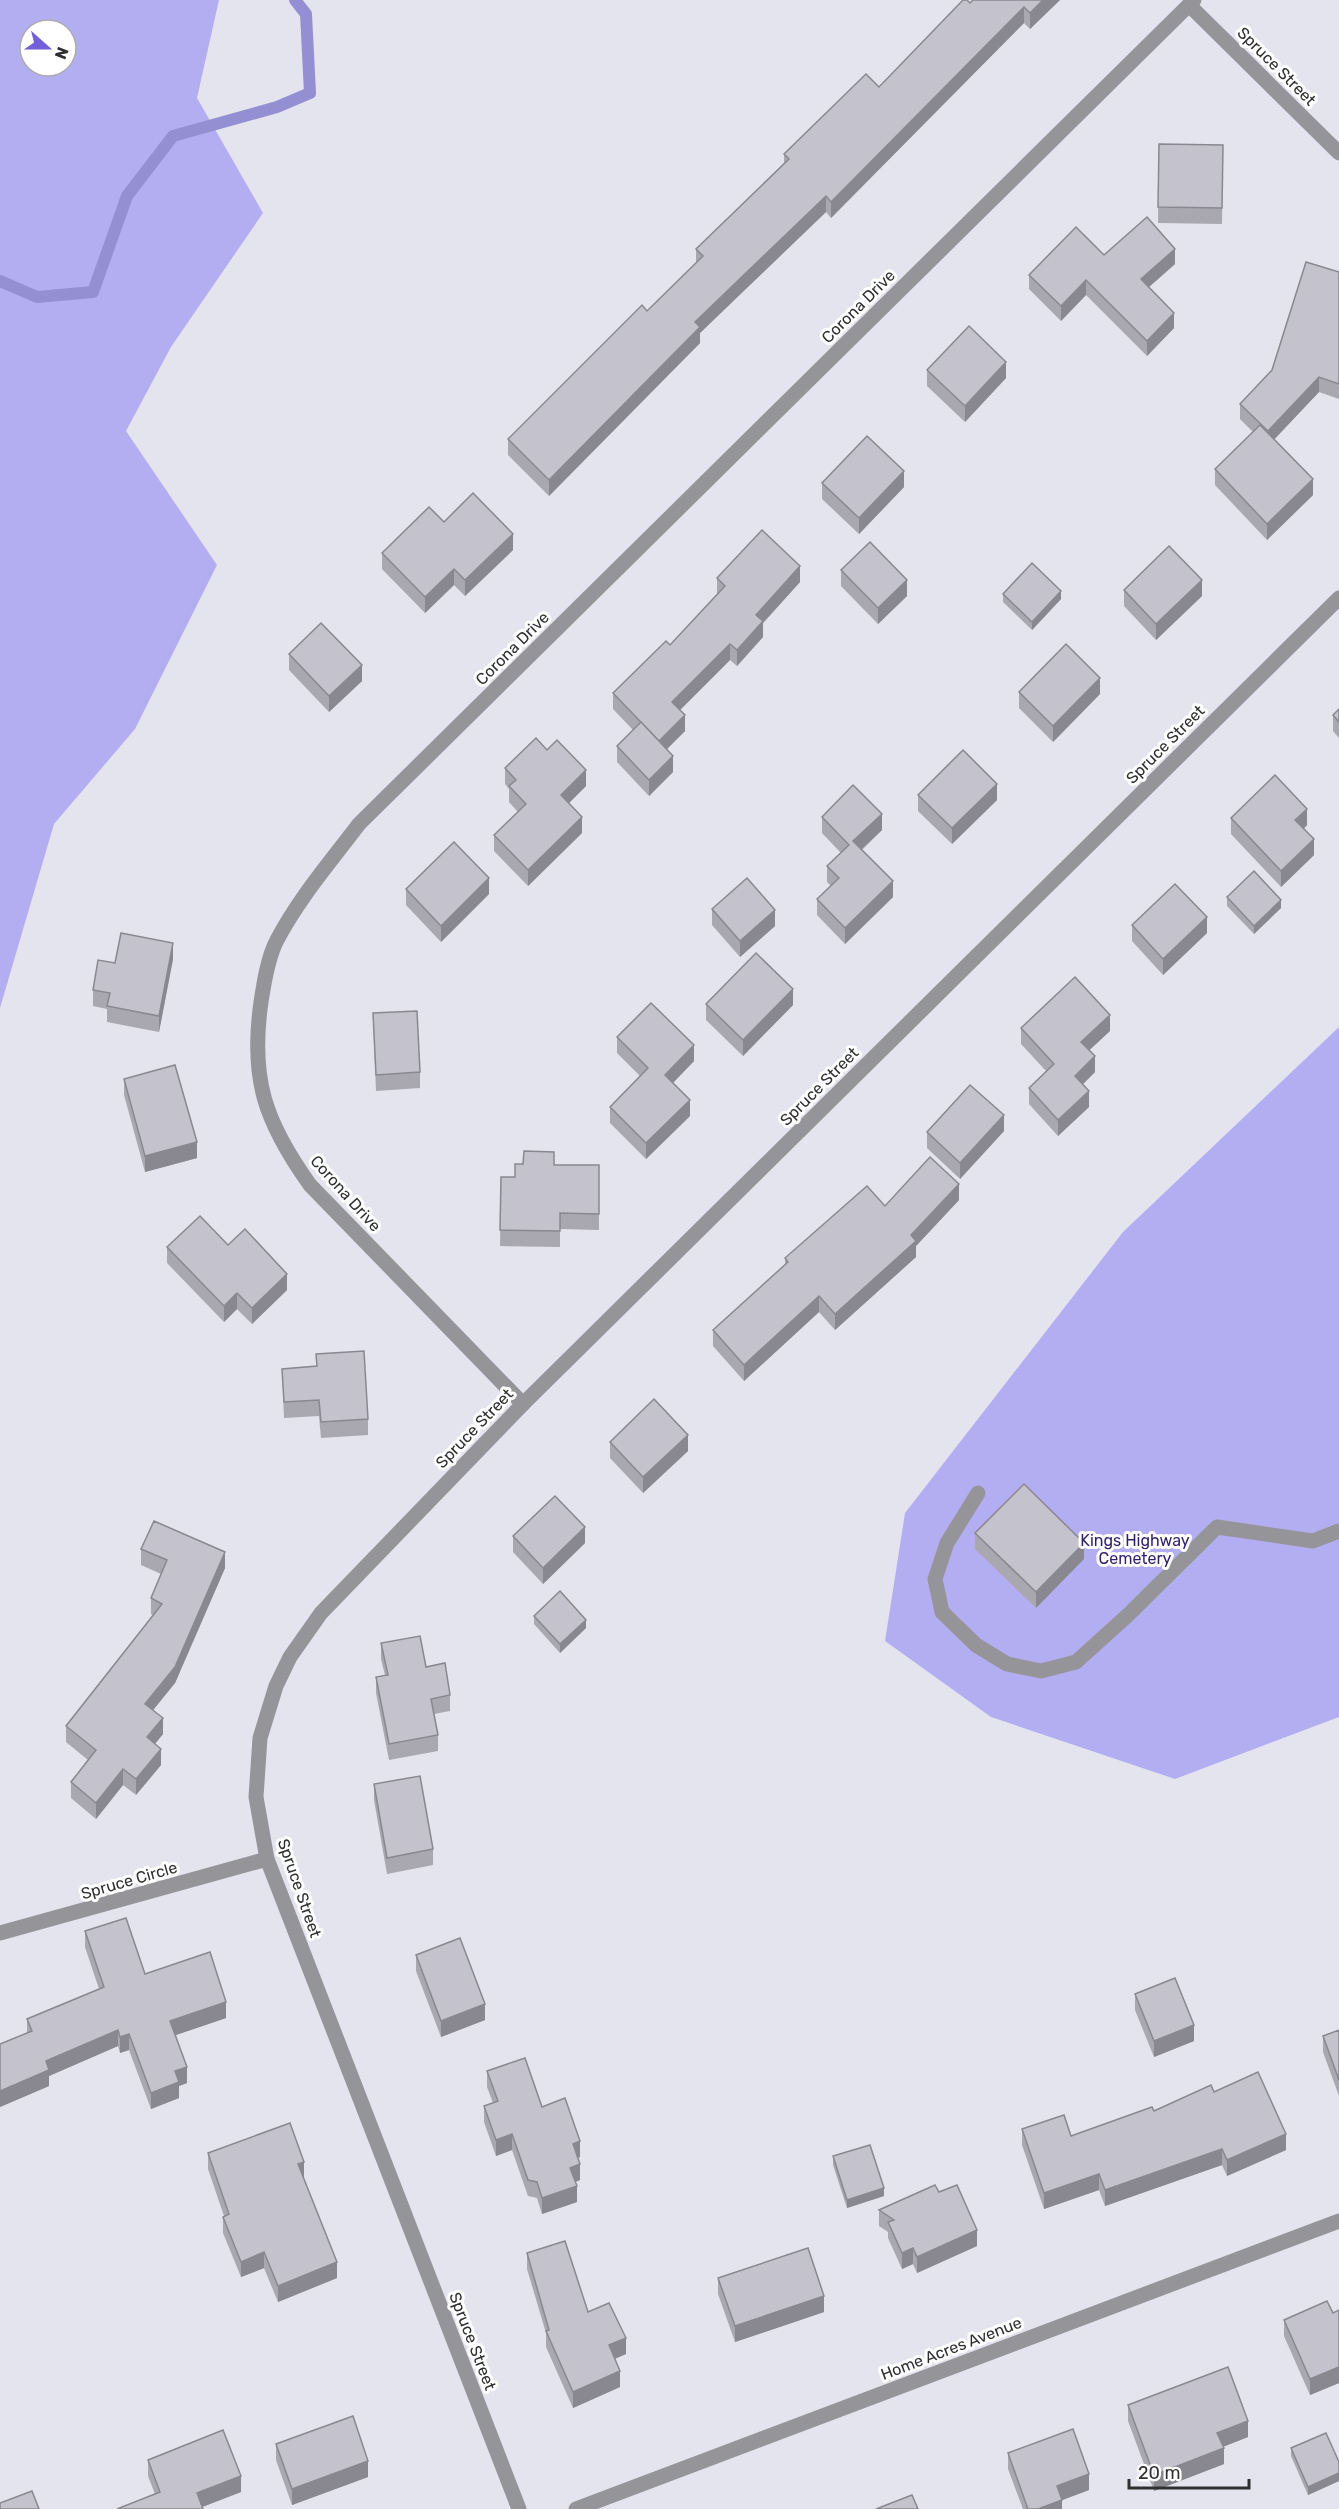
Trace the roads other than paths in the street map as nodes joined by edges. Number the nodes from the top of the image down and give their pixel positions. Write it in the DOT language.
graph roads {
  1 [pos="1192,3"];
  2 [pos="1339,153"];
  3 [pos="1339,598"];
  4 [pos="523,1404"];
  5 [pos="978,1493"];
  6 [pos="1339,1531"];
  7 [pos="267,1859"];
  8 [pos="0,1933"];
  9 [pos="1339,2220"];
  10 [pos="519,2509"];
  11 [pos="576,2509"];
  1 -- 2 [label="street, Spruce Street"];
  1 -- 4 [label="street, Corona Drive"];
  3 -- 4 [label="street, Spruce Street"];
  4 -- 7 [label="street, Spruce Street"];
  5 -- 6 [label="street"];
  7 -- 8 [label="street, Spruce Circle"];
  7 -- 10 [label="street, Spruce Street"];
  9 -- 11 [label="street, Home Acres Avenue"];
}
